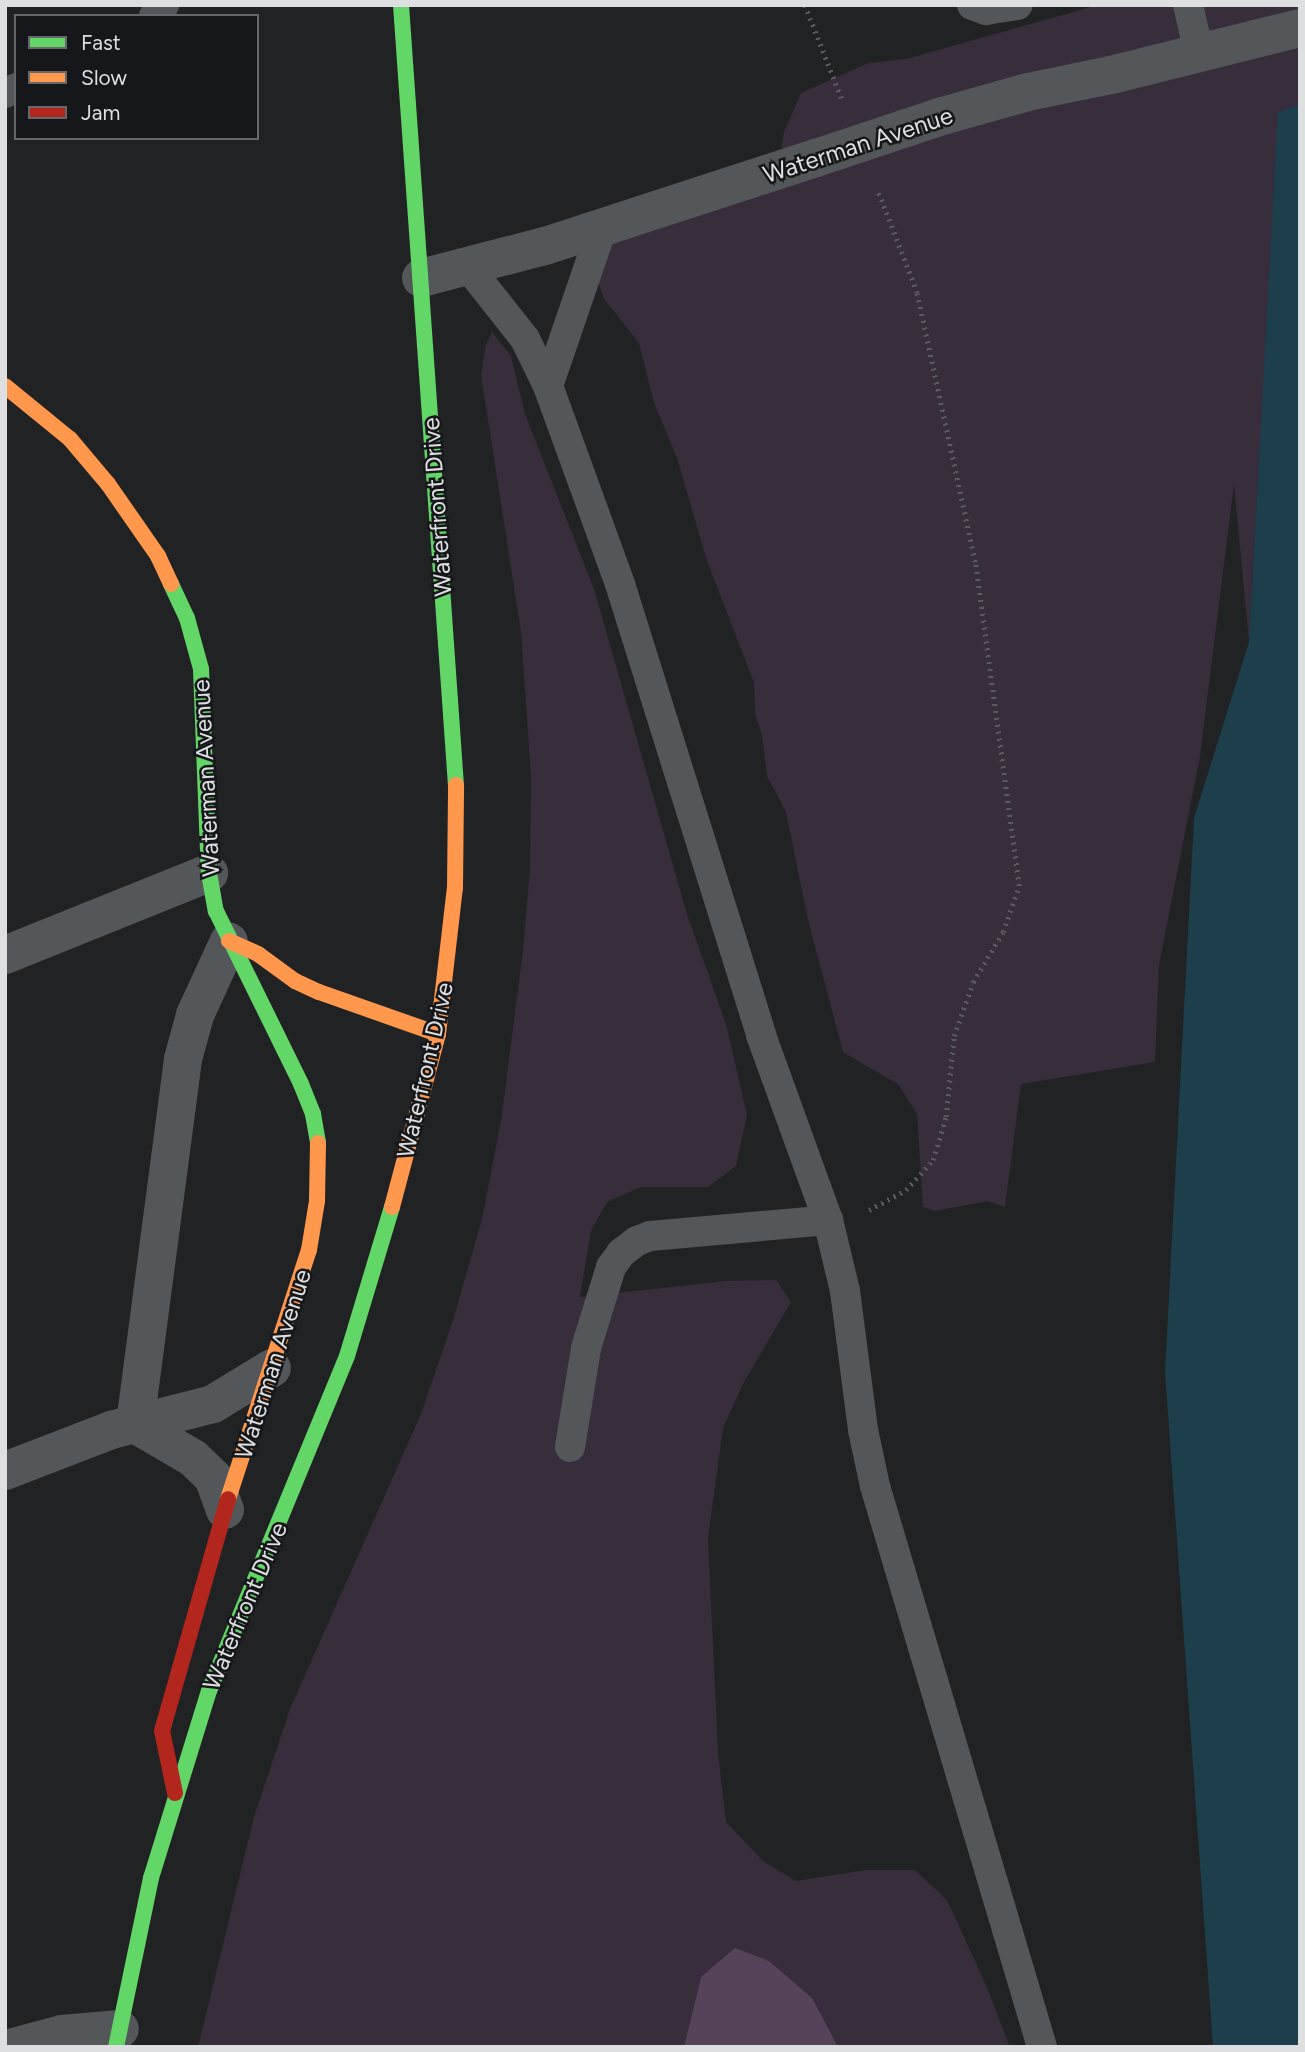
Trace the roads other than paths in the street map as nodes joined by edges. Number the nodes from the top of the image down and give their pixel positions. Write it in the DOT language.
graph roads {
  1 [pos="401,5"];
  2 [pos="972,5"];
  3 [pos="1018,5"];
  4 [pos="1188,5"];
  5 [pos="1300,28"];
  6 [pos="1199,53"];
  7 [pos="602,228"];
  8 [pos="469,268"];
  9 [pos="421,278"];
  10 [pos="5,386"];
  11 [pos="548,386"];
  12 [pos="209,873"];
  13 [pos="229,941"];
  14 [pos="5,955"];
  15 [pos="438,1034"];
  16 [pos="828,1220"];
  17 [pos="272,1368"];
  18 [pos="135,1423"];
  19 [pos="570,1447"];
  20 [pos="5,1471"];
  21 [pos="225,1510"];
  22 [pos="176,1795"];
  23 [pos="118,2038"];
  24 [pos="13,2047"];
  25 [pos="1042,2047"];
  1 -- 9 [label="main road, Waterfront Drive"];
  2 -- 3 [label="lane"];
  4 -- 6 [label="lane"];
  5 -- 6 [label="street, Waterman Avenue"];
  6 -- 7 [label="street, Waterman Avenue, bridge"];
  7 -- 8 [label="street, Waterman Avenue"];
  7 -- 11 [label="lane"];
  8 -- 9 [label="street, Waterman Avenue"];
  8 -- 11 [label="lane"];
  9 -- 15 [label="main road, Waterfront Drive"];
  10 -- 12 [label="main road, Waterman Avenue"];
  11 -- 16 [label="lane"];
  12 -- 13 [label="main road, Waterman Avenue"];
  12 -- 14 [label="street"];
  13 -- 15 [label="main road"];
  13 -- 17 [label="main road, Waterman Avenue"];
  13 -- 18 [label="street"];
  15 -- 22 [label="main road, Waterfront Drive"];
  16 -- 19 [label="lane"];
  16 -- 25 [label="lane"];
  17 -- 18 [label="street"];
  17 -- 21 [label="main road, Waterman Avenue"];
  18 -- 20 [label="street"];
  18 -- 21 [label="street"];
  21 -- 22 [label="main road, Waterman Avenue"];
  22 -- 23 [label="main road, Waterfront Drive"];
  23 -- 24 [label="street"];
}
